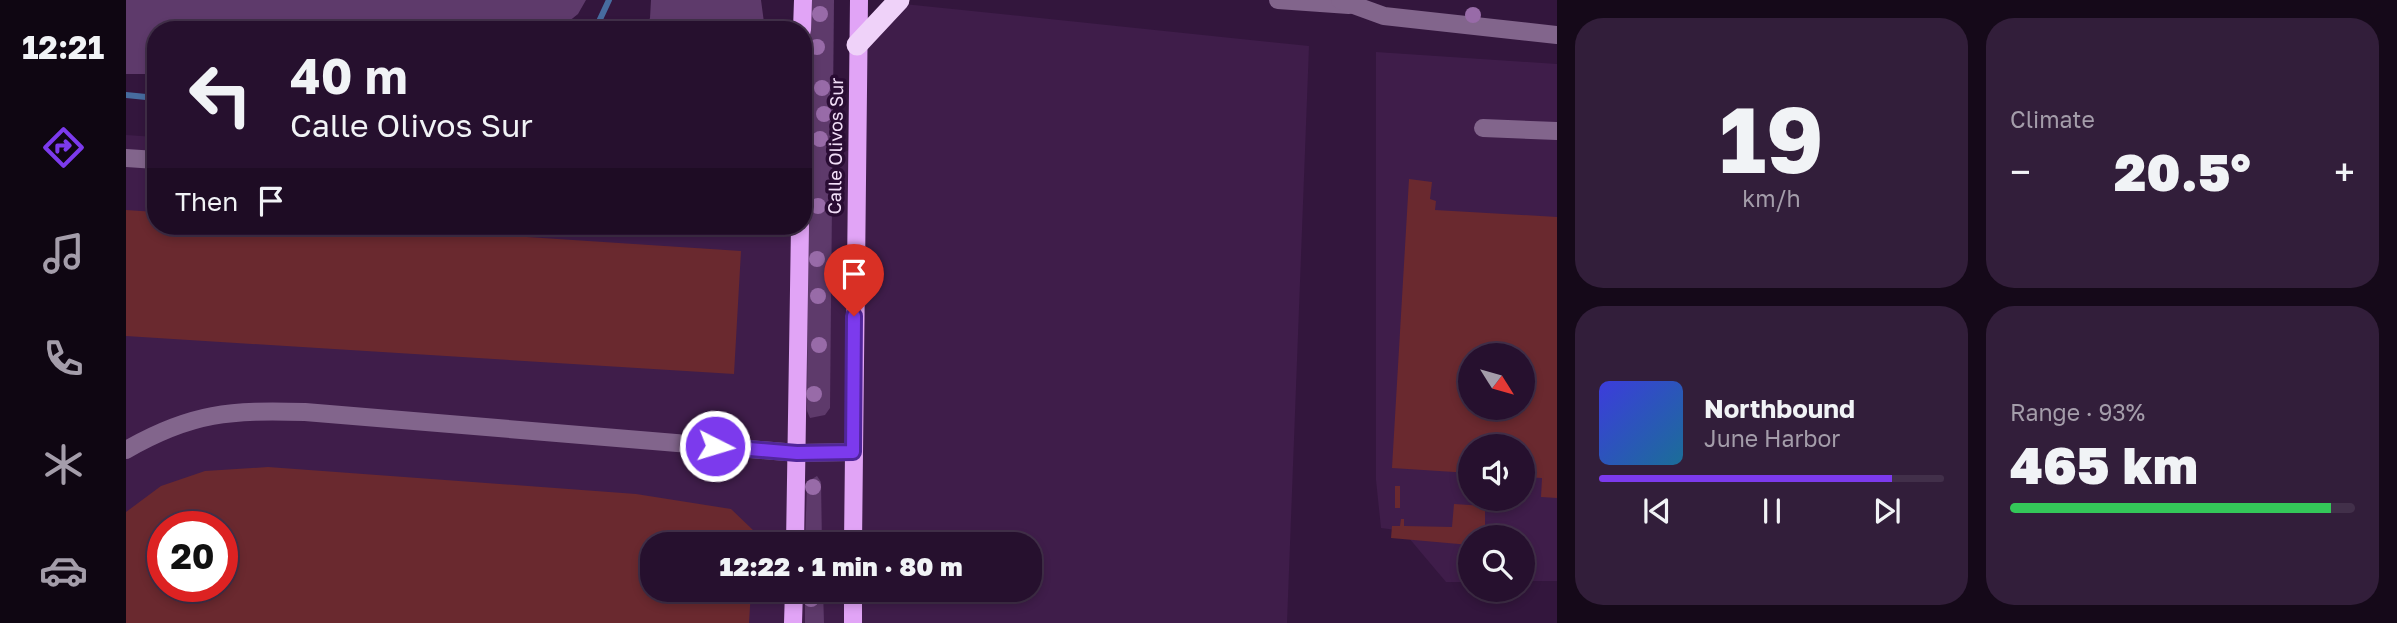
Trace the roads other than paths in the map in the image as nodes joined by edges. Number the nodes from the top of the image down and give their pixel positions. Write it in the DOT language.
graph roads {
  1 [pos="803,0"];
  2 [pos="859,0"];
  3 [pos="899,0"];
  4 [pos="1278,0"];
  5 [pos="1345,2"];
  6 [pos="802,21"];
  7 [pos="1557,35"];
  8 [pos="857,45"];
  9 [pos="1483,128"];
  10 [pos="1557,131"];
  11 [pos="126,158"];
  12 [pos="147,159"];
  13 [pos="800,235"];
  14 [pos="126,450"];
  15 [pos="853,452"];
  16 [pos="797,453"];
  17 [pos="795,532"];
  18 [pos="853,532"];
  19 [pos="794,602"];
  20 [pos="853,602"];
  21 [pos="793,623"];
  22 [pos="853,623"];
  1 -- 6 [label="main road"];
  2 -- 8 [label="main road, Calle Olivos Sur"];
  3 -- 8 [label="highway"];
  4 -- 5 [label="street"];
  5 -- 7 [label="street"];
  8 -- 15 [label="main road, Calle Olivos Sur"];
  9 -- 10 [label="street"];
  11 -- 12 [label="street"];
  13 -- 16 [label="main road, Calle Olivos Sur"];
  14 -- 16 [label="street"];
  15 -- 16 [label="street"];
  15 -- 18 [label="main road, Calle Olivos Sur"];
  16 -- 17 [label="main road, Calle Olivos Sur"];
  19 -- 21 [label="main road"];
  20 -- 22 [label="main road"];
}
